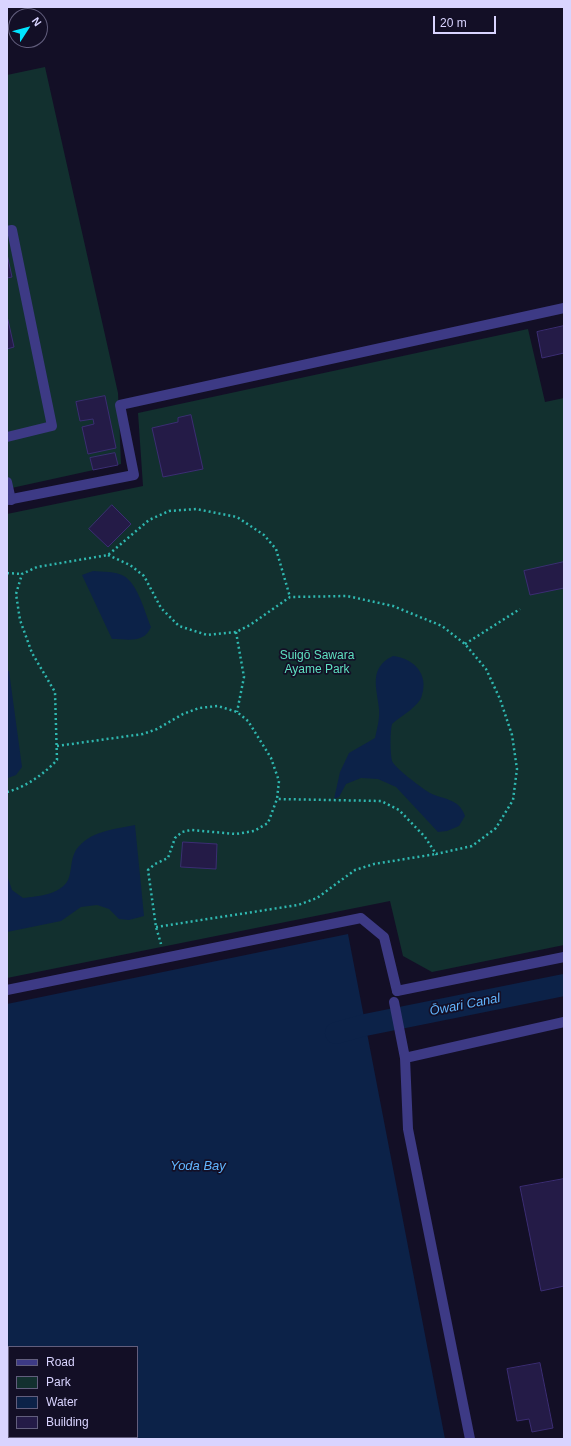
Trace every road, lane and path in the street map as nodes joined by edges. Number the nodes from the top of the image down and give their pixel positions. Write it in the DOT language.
graph roads {
  1 [pos="7,231"];
  2 [pos="564,308"];
  3 [pos="7,437"];
  4 [pos="7,482"];
  5 [pos="9,500"];
  6 [pos="108,555"];
  7 [pos="7,573"];
  8 [pos="22,574"];
  9 [pos="290,597"];
  10 [pos="520,609"];
  11 [pos="236,632"];
  12 [pos="465,644"];
  13 [pos="237,712"];
  14 [pos="57,746"];
  15 [pos="7,792"];
  16 [pos="277,799"];
  17 [pos="436,854"];
  18 [pos="156,927"];
  19 [pos="564,957"];
  20 [pos="166,958"];
  21 [pos="7,990"];
  22 [pos="394,1002"];
  23 [pos="564,1022"];
  24 [pos="405,1058"];
  25 [pos="470,1439"];
  1 -- 3 [label="street"];
  2 -- 5 [label="street"];
  4 -- 5 [label="street"];
  6 -- 8 [label="path"];
  6 -- 9 [label="path"];
  6 -- 11 [label="path"];
  7 -- 8 [label="path"];
  8 -- 14 [label="path"];
  9 -- 11 [label="path"];
  9 -- 12 [label="path"];
  10 -- 12 [label="path"];
  11 -- 13 [label="path"];
  12 -- 17 [label="path"];
  13 -- 14 [label="path"];
  13 -- 16 [label="path"];
  14 -- 15 [label="path"];
  16 -- 17 [label="path"];
  16 -- 18 [label="path"];
  17 -- 18 [label="path"];
  18 -- 20 [label="path"];
  19 -- 20 [label="street"];
  20 -- 21 [label="street"];
  22 -- 24 [label="street"];
  23 -- 24 [label="street"];
  24 -- 25 [label="street"];
}
